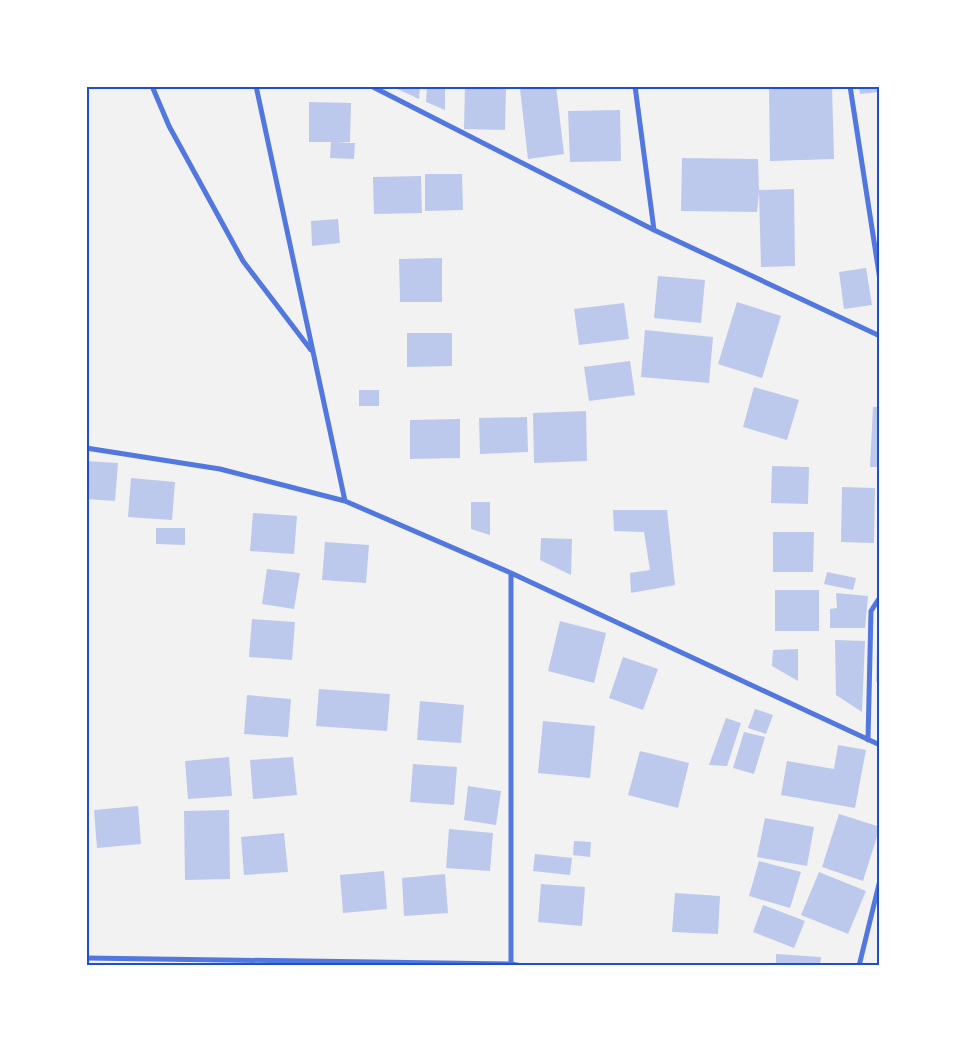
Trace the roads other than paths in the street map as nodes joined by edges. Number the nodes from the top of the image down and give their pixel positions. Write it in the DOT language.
graph roads {
  1 [pos="152,86"];
  2 [pos="256,86"];
  3 [pos="371,86"];
  4 [pos="635,86"];
  5 [pos="850,86"];
  6 [pos="654,230"];
  7 [pos="880,280"];
  8 [pos="880,336"];
  9 [pos="313,353"];
  10 [pos="86,448"];
  11 [pos="345,501"];
  12 [pos="511,573"];
  13 [pos="880,597"];
  14 [pos="868,740"];
  15 [pos="880,745"];
  16 [pos="880,880"];
  17 [pos="86,958"];
  18 [pos="188,958"];
  19 [pos="511,964"];
  20 [pos="188,966"];
  21 [pos="522,966"];
  22 [pos="858,966"];
  1 -- 9 [label="street"];
  2 -- 9 [label="street"];
  3 -- 6 [label="street"];
  4 -- 6 [label="street"];
  5 -- 7 [label="street"];
  6 -- 8 [label="street"];
  9 -- 11 [label="street"];
  10 -- 11 [label="street"];
  11 -- 12 [label="street"];
  12 -- 14 [label="street"];
  12 -- 19 [label="street"];
  13 -- 14 [label="street"];
  14 -- 15 [label="street"];
  16 -- 22 [label="street"];
  17 -- 18 [label="street"];
  18 -- 19 [label="street"];
  18 -- 20 [label="street"];
  19 -- 21 [label="street"];
}
